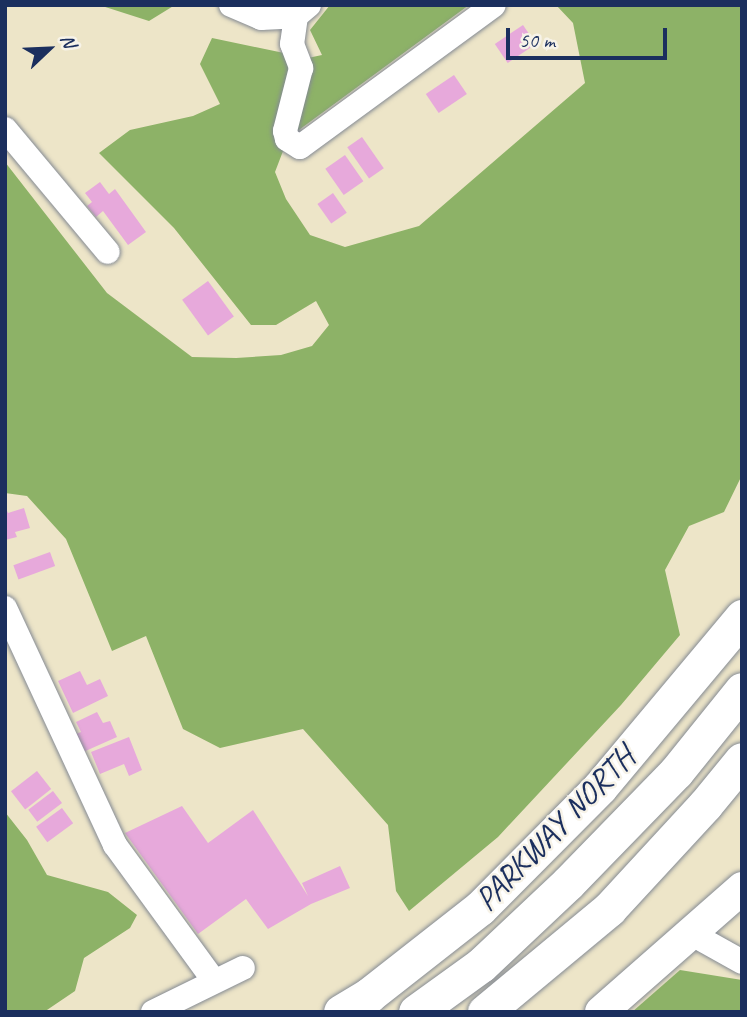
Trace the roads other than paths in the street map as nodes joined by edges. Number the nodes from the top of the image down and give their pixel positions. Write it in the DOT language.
graph roads {
  1 [pos="231,5"];
  2 [pos="494,5"];
  3 [pos="302,10"];
  4 [pos="5,129"];
  5 [pos="108,253"];
  6 [pos="5,608"];
  7 [pos="742,617"];
  8 [pos="742,690"];
  9 [pos="742,760"];
  10 [pos="742,888"];
  11 [pos="692,934"];
  12 [pos="742,962"];
  13 [pos="243,968"];
  14 [pos="214,981"];
  15 [pos="153,1012"];
  16 [pos="341,1012"];
  17 [pos="416,1012"];
  18 [pos="485,1012"];
  19 [pos="601,1012"];
  1 -- 3 [label="street"];
  2 -- 3 [label="street"];
  4 -- 5 [label="street"];
  6 -- 14 [label="street"];
  7 -- 16 [label="highway, PARKWAY NORTH"];
  8 -- 17 [label="highway"];
  9 -- 18 [label="highway"];
  10 -- 11 [label="main road"];
  11 -- 12 [label="street"];
  11 -- 19 [label="main road"];
  13 -- 14 [label="street"];
  14 -- 15 [label="street"];
}
